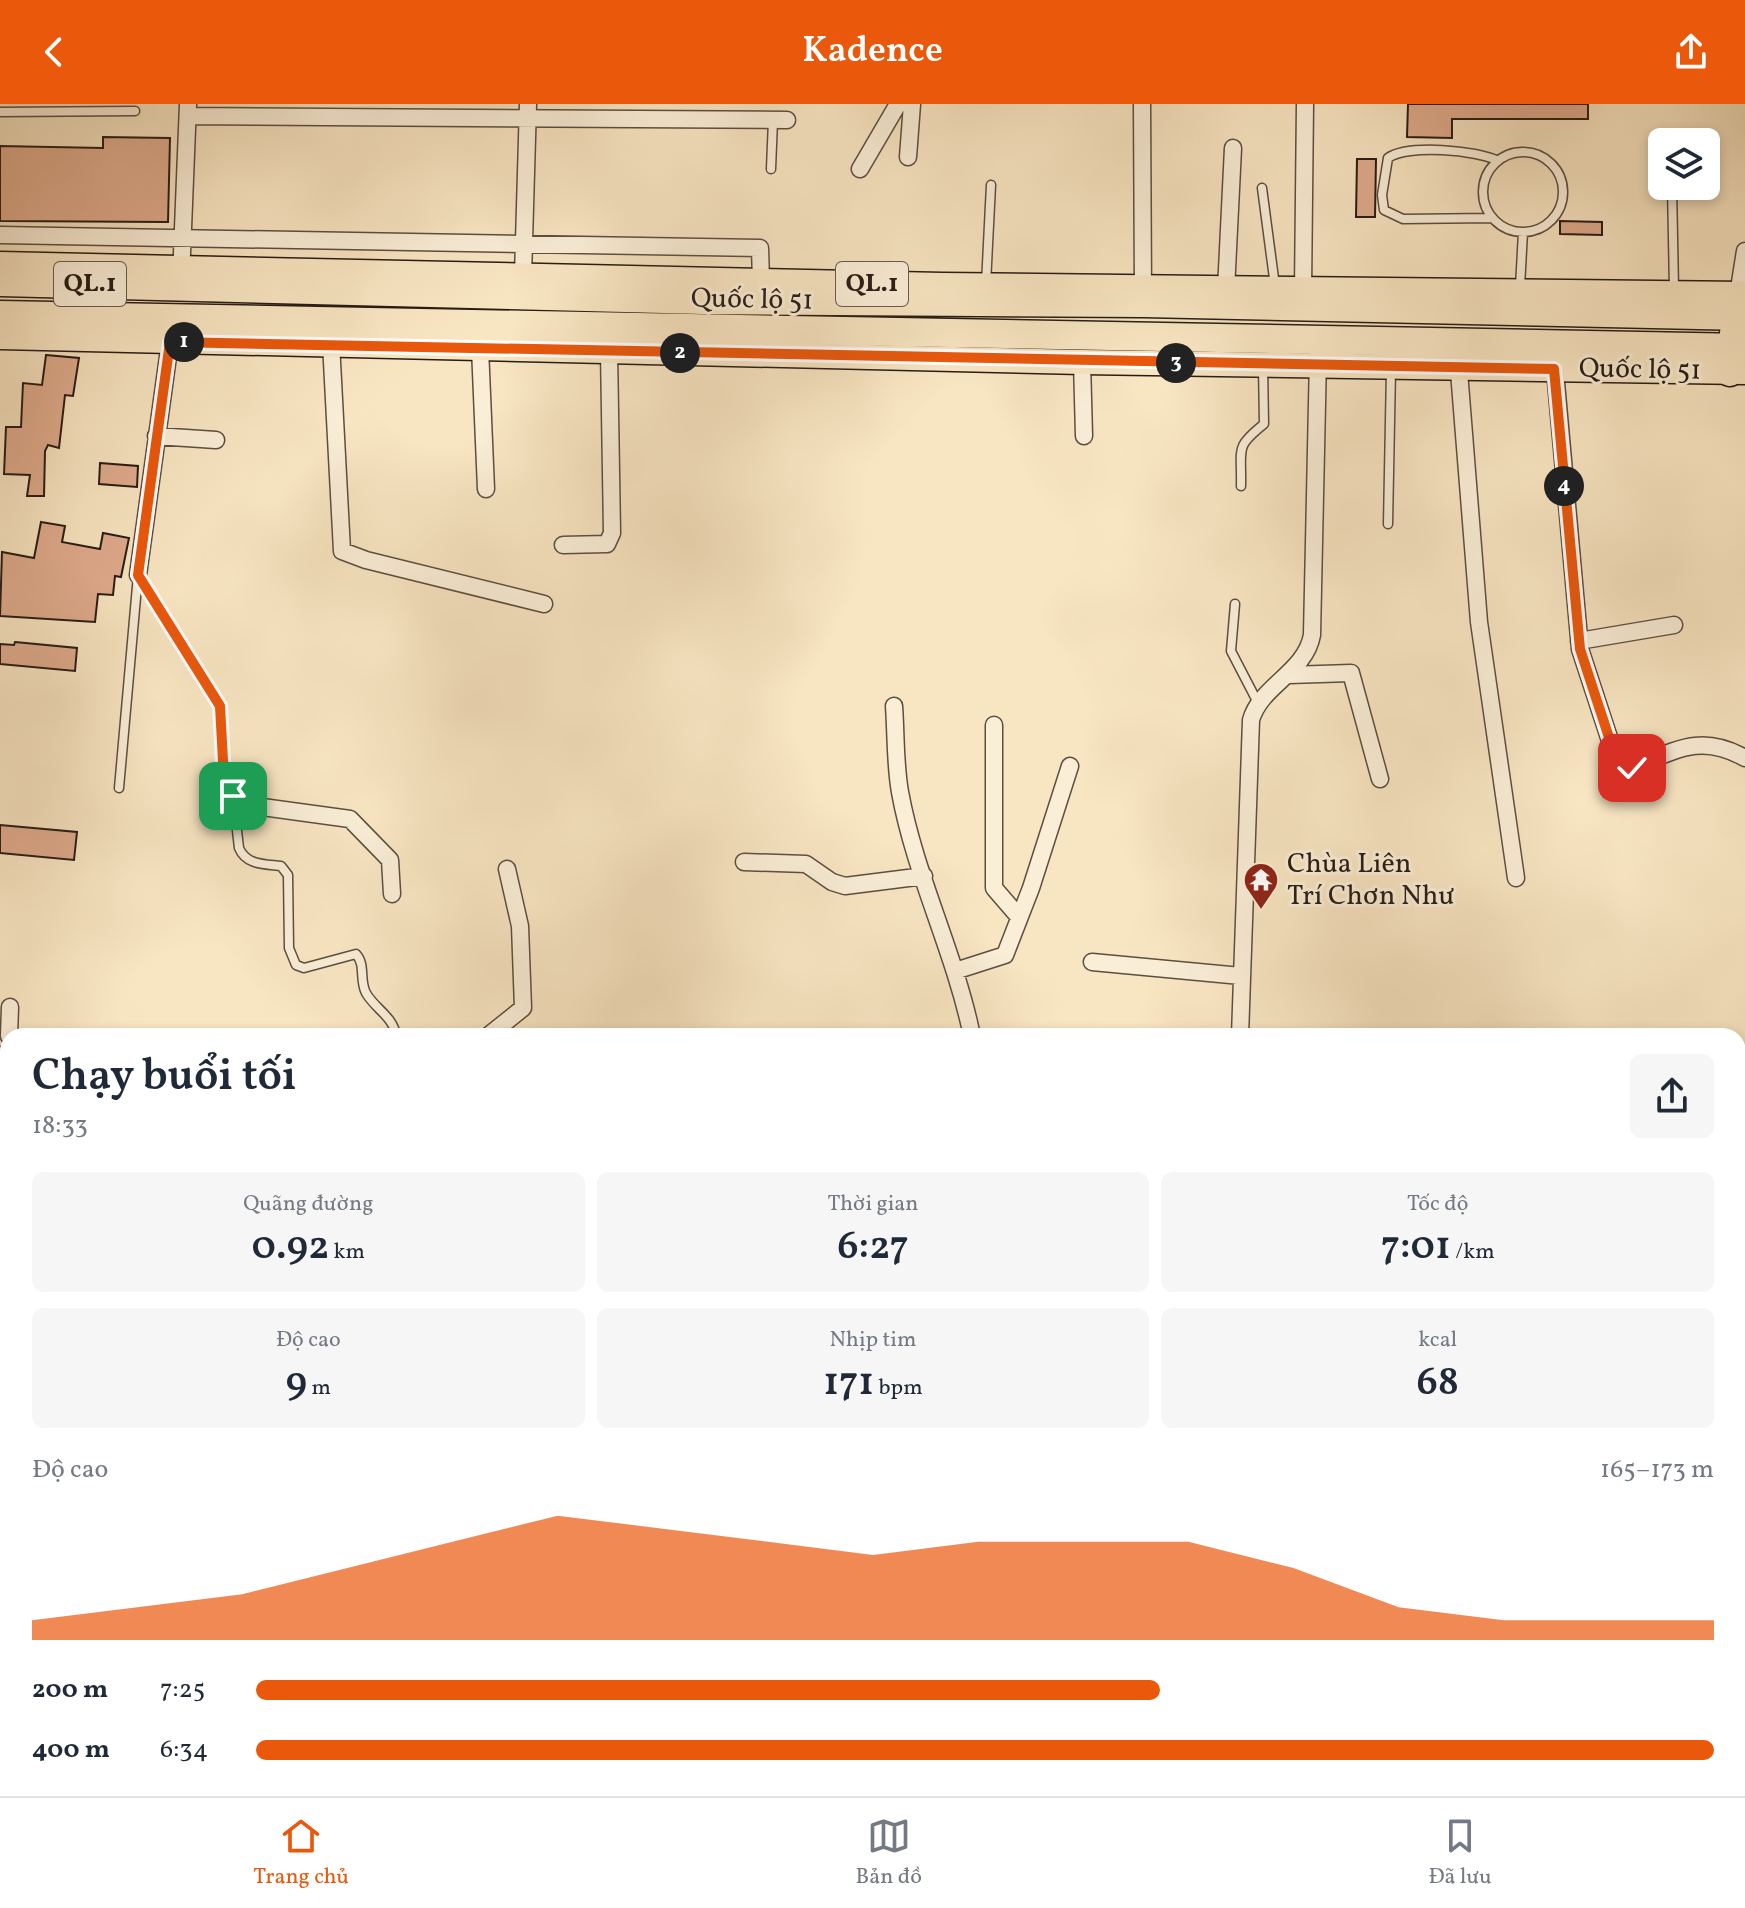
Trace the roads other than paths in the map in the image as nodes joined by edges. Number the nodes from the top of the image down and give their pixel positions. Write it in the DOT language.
graph roads {
  1 [pos="898,104"];
  2 [pos="912,104"];
  3 [pos="1142,104"];
  4 [pos="1305,104"];
  5 [pos="6,109"];
  6 [pos="188,110"];
  7 [pos="135,111"];
  8 [pos="527,111"];
  9 [pos="780,120"];
  10 [pos="1233,148"];
  11 [pos="908,157"];
  12 [pos="1498,161"];
  13 [pos="771,169"];
  14 [pos="860,169"];
  15 [pos="991,185"];
  16 [pos="1262,188"];
  17 [pos="1672,200"];
  18 [pos="1492,218"];
  19 [pos="1523,232"];
  20 [pos="0,235"];
  21 [pos="183,241"];
  22 [pos="524,245"];
  23 [pos="1745,251"];
  24 [pos="0,264"];
  25 [pos="523,276"];
  26 [pos="181,277"];
  27 [pos="761,281"];
  28 [pos="0,282"];
  29 [pos="986,286"];
  30 [pos="1226,290"];
  31 [pos="1276,290"];
  32 [pos="1303,290"];
  33 [pos="1674,294"];
  34 [pos="1143,296"];
  35 [pos="1519,302"];
  36 [pos="1741,305"];
  37 [pos="0,315"];
  38 [pos="108,329"];
  39 [pos="330,333"];
  40 [pos="0,337"];
  41 [pos="170,342"];
  42 [pos="722,343"];
  43 [pos="480,348"];
  44 [pos="609,351"];
  45 [pos="1318,352"];
  46 [pos="1458,354"];
  47 [pos="1554,357"];
  48 [pos="1738,360"];
  49 [pos="1082,362"];
  50 [pos="1263,365"];
  51 [pos="1392,365"];
  52 [pos="156,436"];
  53 [pos="1084,436"];
  54 [pos="216,440"];
  55 [pos="1241,486"];
  56 [pos="486,489"];
  57 [pos="1388,524"];
  58 [pos="563,545"];
  59 [pos="138,575"];
  60 [pos="544,604"];
  61 [pos="1235,604"];
  62 [pos="1674,625"];
  63 [pos="1579,641"];
  64 [pos="1289,675"];
  65 [pos="1259,704"];
  66 [pos="894,706"];
  67 [pos="994,725"];
  68 [pos="1745,758"];
  69 [pos="1070,766"];
  70 [pos="1380,779"];
  71 [pos="119,788"];
  72 [pos="233,796"];
  73 [pos="744,862"];
  74 [pos="507,869"];
  75 [pos="924,876"];
  76 [pos="1516,878"];
  77 [pos="392,894"];
  78 [pos="1019,917"];
  79 [pos="1092,962"];
  80 [pos="955,971"];
  81 [pos="1241,976"];
  82 [pos="10,1007"];
  83 [pos="9,1028"];
  84 [pos="394,1028"];
  85 [pos="498,1028"];
  86 [pos="970,1028"];
  87 [pos="1240,1028"];
  1 -- 14 [label="street"];
  2 -- 11 [label="street"];
  3 -- 34 [label="street"];
  4 -- 32 [label="street"];
  5 -- 7 [label="lane"];
  6 -- 8 [label="street"];
  6 -- 21 [label="street"];
  8 -- 9 [label="street"];
  8 -- 22 [label="street"];
  9 -- 13 [label="lane"];
  10 -- 30 [label="street"];
  12 -- 18 [label="lane"];
  12 -- 18 [label="lane"];
  12 -- 19 [label="lane"];
  15 -- 29 [label="lane"];
  16 -- 31 [label="lane"];
  17 -- 33 [label="lane"];
  18 -- 19 [label="lane"];
  19 -- 35 [label="lane"];
  20 -- 21 [label="street"];
  21 -- 22 [label="street"];
  21 -- 26 [label="street"];
  22 -- 25 [label="street"];
  22 -- 27 [label="street"];
  23 -- 36 [label="street"];
  24 -- 26 [label="main road, Quốc lộ 51 / QL.1"];
  25 -- 26 [label="main road, Quốc lộ 51 / QL.1"];
  25 -- 27 [label="main road, Quốc lộ 51 / QL.1"];
  26 -- 28 [label="highway, Quốc lộ 51 / QL.1"];
  26 -- 34 [label="highway, Quốc lộ 51 / QL.1"];
  27 -- 29 [label="main road, Quốc lộ 51 / QL.1"];
  29 -- 34 [label="main road, Quốc lộ 51 / QL.1"];
  30 -- 31 [label="main road, Quốc lộ 51 / QL.1"];
  30 -- 34 [label="main road, Quốc lộ 51 / QL.1"];
  31 -- 32 [label="main road, Quốc lộ 51 / QL.1"];
  32 -- 35 [label="main road, Quốc lộ 51 / QL.1"];
  33 -- 35 [label="main road, Quốc lộ 51 / QL.1"];
  33 -- 36 [label="main road, Quốc lộ 51 / QL.1"];
  34 -- 35 [label="highway, Quốc lộ 51 / QL.1"];
  35 -- 36 [label="highway, Quốc lộ 51 / QL.1"];
  36 -- 48 [label="highway"];
  37 -- 38 [label="highway, Quốc lộ 51 / QL.1"];
  38 -- 39 [label="highway, Quốc lộ 51 / QL.1"];
  38 -- 40 [label="main road, Quốc lộ 51 / QL.1"];
  38 -- 41 [label="main road, Quốc lộ 51 / QL.1"];
  39 -- 41 [label="main road, Quốc lộ 51 / QL.1"];
  39 -- 42 [label="highway, Quốc lộ 51 / QL.1"];
  39 -- 43 [label="main road, Quốc lộ 51 / QL.1"];
  39 -- 60 [label="street"];
  41 -- 52 [label="street"];
  42 -- 44 [label="main road, Quốc lộ 51 / QL.1"];
  42 -- 45 [label="highway, Quốc lộ 51 / QL.1"];
  42 -- 49 [label="main road, Quốc lộ 51 / QL.1"];
  43 -- 44 [label="main road, Quốc lộ 51 / QL.1"];
  43 -- 56 [label="street"];
  44 -- 58 [label="street"];
  45 -- 46 [label="highway, Quốc lộ 51 / QL.1"];
  45 -- 50 [label="main road, Quốc lộ 51 / QL.1"];
  45 -- 51 [label="main road, Quốc lộ 51 / QL.1"];
  45 -- 64 [label="street"];
  46 -- 47 [label="highway, Quốc lộ 51 / QL.1"];
  46 -- 51 [label="main road, Quốc lộ 51 / QL.1"];
  46 -- 76 [label="street"];
  47 -- 48 [label="highway, Quốc lộ 51 / QL.1"];
  47 -- 63 [label="street"];
  49 -- 50 [label="main road, Quốc lộ 51 / QL.1"];
  49 -- 53 [label="street"];
  50 -- 55 [label="lane"];
  51 -- 57 [label="lane"];
  52 -- 54 [label="street"];
  52 -- 59 [label="street"];
  59 -- 71 [label="lane"];
  59 -- 72 [label="lane"];
  61 -- 65 [label="lane"];
  62 -- 63 [label="street"];
  63 -- 68 [label="street"];
  64 -- 65 [label="street"];
  64 -- 70 [label="street"];
  65 -- 81 [label="street"];
  66 -- 75 [label="street"];
  67 -- 78 [label="street"];
  69 -- 78 [label="street"];
  72 -- 77 [label="street"];
  72 -- 84 [label="lane"];
  73 -- 75 [label="street"];
  74 -- 85 [label="street"];
  75 -- 80 [label="street"];
  78 -- 80 [label="street"];
  79 -- 81 [label="street"];
  80 -- 86 [label="street"];
  81 -- 87 [label="street"];
  82 -- 83 [label="street"];
}
